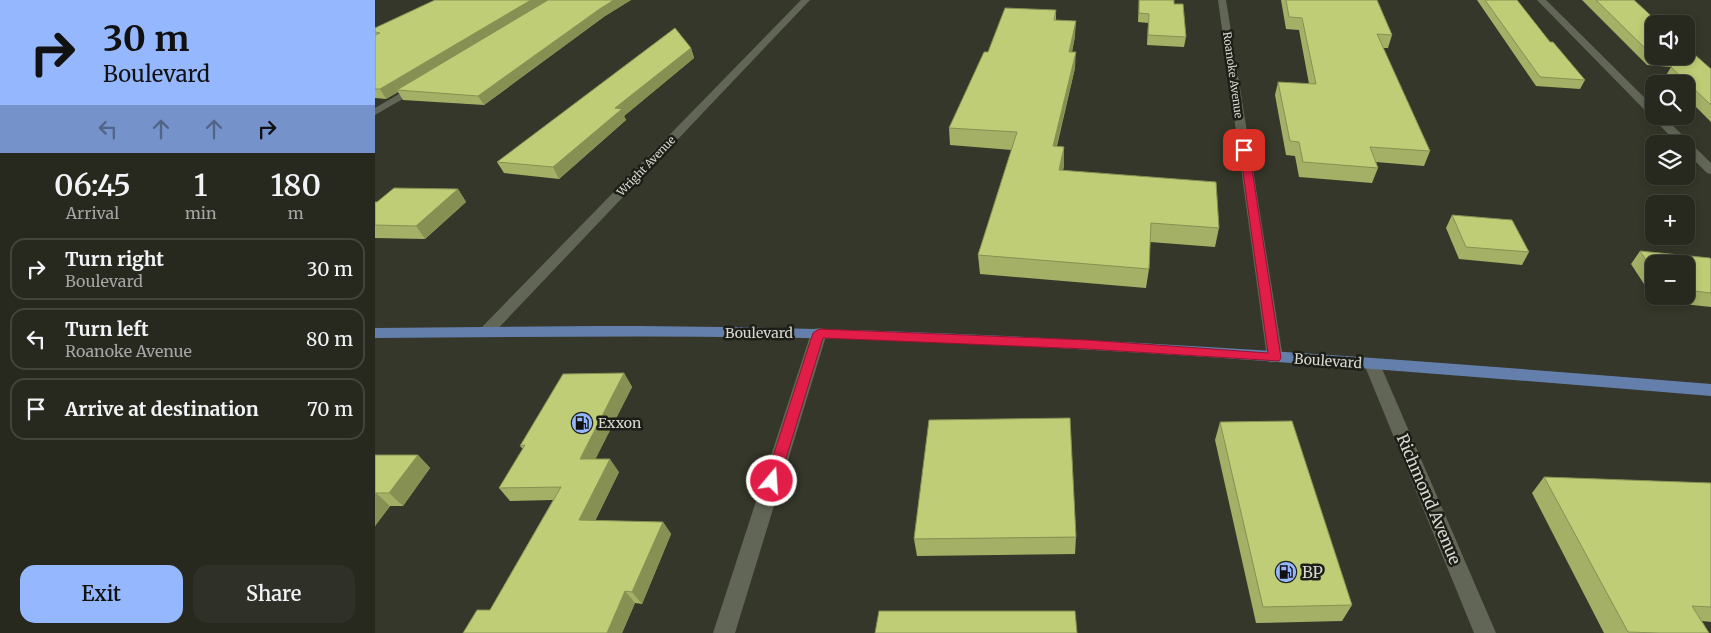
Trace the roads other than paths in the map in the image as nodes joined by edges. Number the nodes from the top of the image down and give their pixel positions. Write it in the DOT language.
graph roads {
  1 [pos="806,0"];
  2 [pos="1222,0"];
  3 [pos="1541,0"];
  4 [pos="425,81"];
  5 [pos="1645,104"];
  6 [pos="375,112"];
  7 [pos="1666,125"];
  8 [pos="1675,135"];
  9 [pos="1695,155"];
  10 [pos="1711,170"];
  11 [pos="485,332"];
  12 [pos="375,333"];
  13 [pos="819,333"];
  14 [pos="1275,358"];
  15 [pos="1372,364"];
  16 [pos="1711,390"];
  17 [pos="724,633"];
  18 [pos="1485,633"];
  1 -- 11 [label="street, Wright Avenue"];
  2 -- 14 [label="street, Roanoke Avenue"];
  3 -- 5 [label="street"];
  4 -- 6 [label="street"];
  7 -- 8 [label="street"];
  9 -- 10 [label="street"];
  11 -- 12 [label="main road, Boulevard"];
  11 -- 13 [label="main road, Boulevard"];
  13 -- 14 [label="main road, Boulevard"];
  13 -- 17 [label="street"];
  14 -- 15 [label="main road, Boulevard"];
  15 -- 16 [label="main road, Boulevard"];
  15 -- 18 [label="street, Richmond Avenue"];
}
